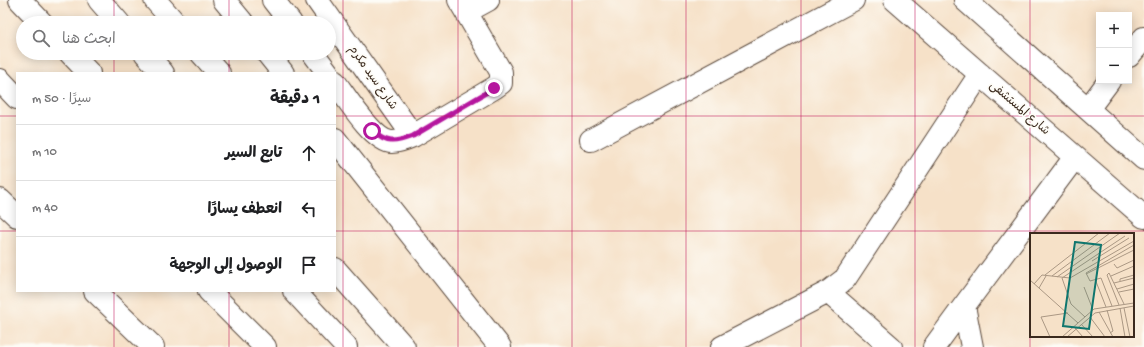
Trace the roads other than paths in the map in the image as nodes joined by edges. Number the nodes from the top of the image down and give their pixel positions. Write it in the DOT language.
graph roads {
  1 [pos="20,0"];
  2 [pos="98,0"];
  3 [pos="155,0"];
  4 [pos="224,0"];
  5 [pos="273,0"];
  6 [pos="317,0"];
  7 [pos="488,0"];
  8 [pos="853,0"];
  9 [pos="895,0"];
  10 [pos="972,2"];
  11 [pos="462,6"];
  12 [pos="35,16"];
  13 [pos="113,16"];
  14 [pos="169,16"];
  15 [pos="237,16"];
  16 [pos="286,16"];
  17 [pos="328,16"];
  18 [pos="336,27"];
  19 [pos="1144,38"];
  20 [pos="1132,52"];
  21 [pos="77,60"];
  22 [pos="151,60"];
  23 [pos="207,60"];
  24 [pos="273,60"];
  25 [pos="318,60"];
  26 [pos="88,72"];
  27 [pos="162,72"];
  28 [pos="218,72"];
  29 [pos="282,72"];
  30 [pos="327,72"];
  31 [pos="980,74"];
  32 [pos="0,80"];
  33 [pos="336,83"];
  34 [pos="1107,84"];
  35 [pos="16,97"];
  36 [pos="1088,109"];
  37 [pos="413,136"];
  38 [pos="336,140"];
  39 [pos="591,140"];
  40 [pos="1075,157"];
  41 [pos="1144,159"];
  42 [pos="0,200"];
  43 [pos="1142,213"];
  44 [pos="16,215"];
  45 [pos="336,270"];
  46 [pos="96,292"];
  47 [pos="210,292"];
  48 [pos="295,292"];
  49 [pos="828,292"];
  50 [pos="964,306"];
  51 [pos="154,347"];
  52 [pos="265,347"];
  53 [pos="346,347"];
  54 [pos="404,347"];
  55 [pos="500,347"];
  56 [pos="722,347"];
  57 [pos="891,347"];
  58 [pos="934,347"];
  59 [pos="972,347"];
  1 -- 12 [label="street"];
  2 -- 13 [label="street"];
  3 -- 14 [label="street"];
  4 -- 15 [label="street"];
  5 -- 16 [label="street"];
  6 -- 17 [label="street, شارع سيد مكرم"];
  7 -- 11 [label="street"];
  8 -- 39 [label="street"];
  9 -- 31 [label="street, شارع المستشفى"];
  10 -- 36 [label="street"];
  11 -- 37 [label="street"];
  18 -- 37 [label="street, شارع سيد مكرم"];
  19 -- 20 [label="street"];
  21 -- 26 [label="street"];
  22 -- 27 [label="street"];
  23 -- 28 [label="street"];
  24 -- 29 [label="street"];
  25 -- 30 [label="street"];
  31 -- 40 [label="street, شارع المستشفى"];
  31 -- 49 [label="street"];
  32 -- 35 [label="street"];
  33 -- 37 [label="street"];
  34 -- 36 [label="street"];
  36 -- 41 [label="street"];
  38 -- 55 [label="street"];
  40 -- 43 [label="street, شارع المستشفى"];
  40 -- 50 [label="street"];
  42 -- 44 [label="street"];
  45 -- 54 [label="street"];
  46 -- 51 [label="street"];
  47 -- 52 [label="street"];
  48 -- 53 [label="street"];
  49 -- 56 [label="street"];
  49 -- 57 [label="street"];
  50 -- 58 [label="street"];
  50 -- 59 [label="street"];
}
